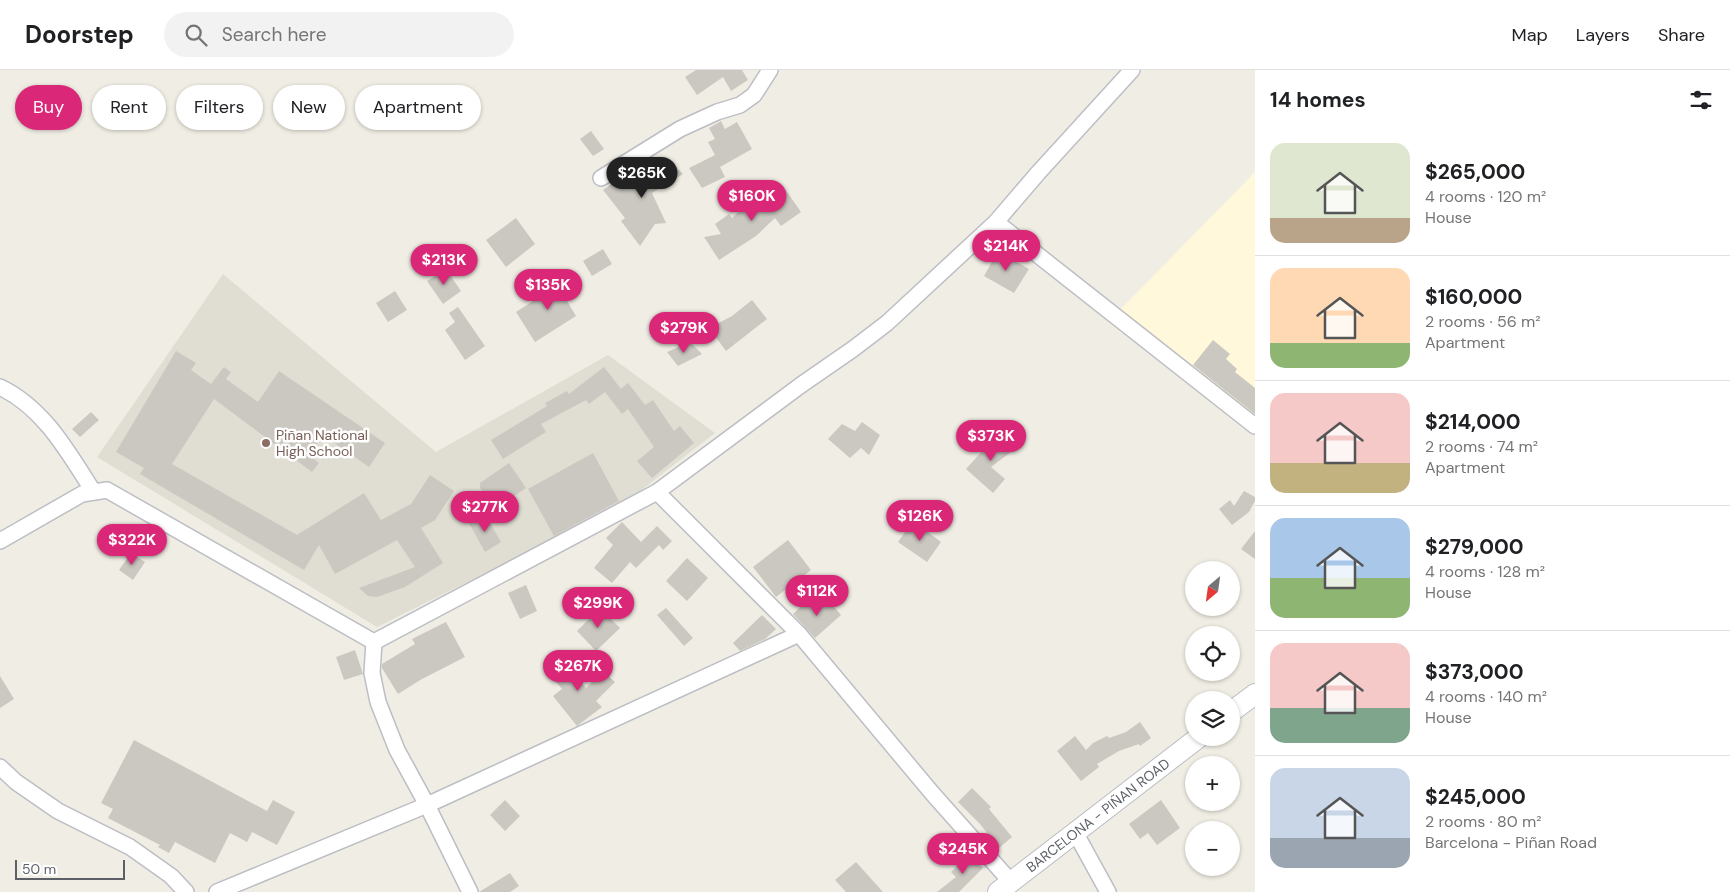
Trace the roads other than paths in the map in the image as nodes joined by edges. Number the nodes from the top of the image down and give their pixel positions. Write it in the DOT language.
graph roads {
  1 [pos="770,70"];
  2 [pos="1132,70"];
  3 [pos="601,178"];
  4 [pos="996,222"];
  5 [pos="0,388"];
  6 [pos="1255,426"];
  7 [pos="93,491"];
  8 [pos="657,492"];
  9 [pos="0,541"];
  10 [pos="798,634"];
  11 [pos="374,642"];
  12 [pos="1255,694"];
  13 [pos="1240,705"];
  14 [pos="1188,746"];
  15 [pos="0,767"];
  16 [pos="428,806"];
  17 [pos="1075,832"];
  18 [pos="1005,887"];
  19 [pos="186,892"];
  20 [pos="216,892"];
  21 [pos="470,892"];
  22 [pos="1108,892"];
  1 -- 3 [label="street"];
  2 -- 4 [label="street"];
  4 -- 6 [label="street"];
  4 -- 8 [label="street"];
  5 -- 7 [label="street"];
  7 -- 9 [label="street"];
  7 -- 11 [label="street"];
  8 -- 10 [label="street"];
  8 -- 11 [label="street"];
  10 -- 16 [label="street"];
  10 -- 18 [label="street"];
  11 -- 16 [label="street"];
  12 -- 13 [label="main road"];
  14 -- 17 [label="main road, BARCELONA - PIÑAN ROAD"];
  15 -- 19 [label="street"];
  16 -- 20 [label="street"];
  16 -- 21 [label="street"];
  17 -- 18 [label="main road, BARCELONA - PIÑAN ROAD"];
  17 -- 22 [label="street"];
}
